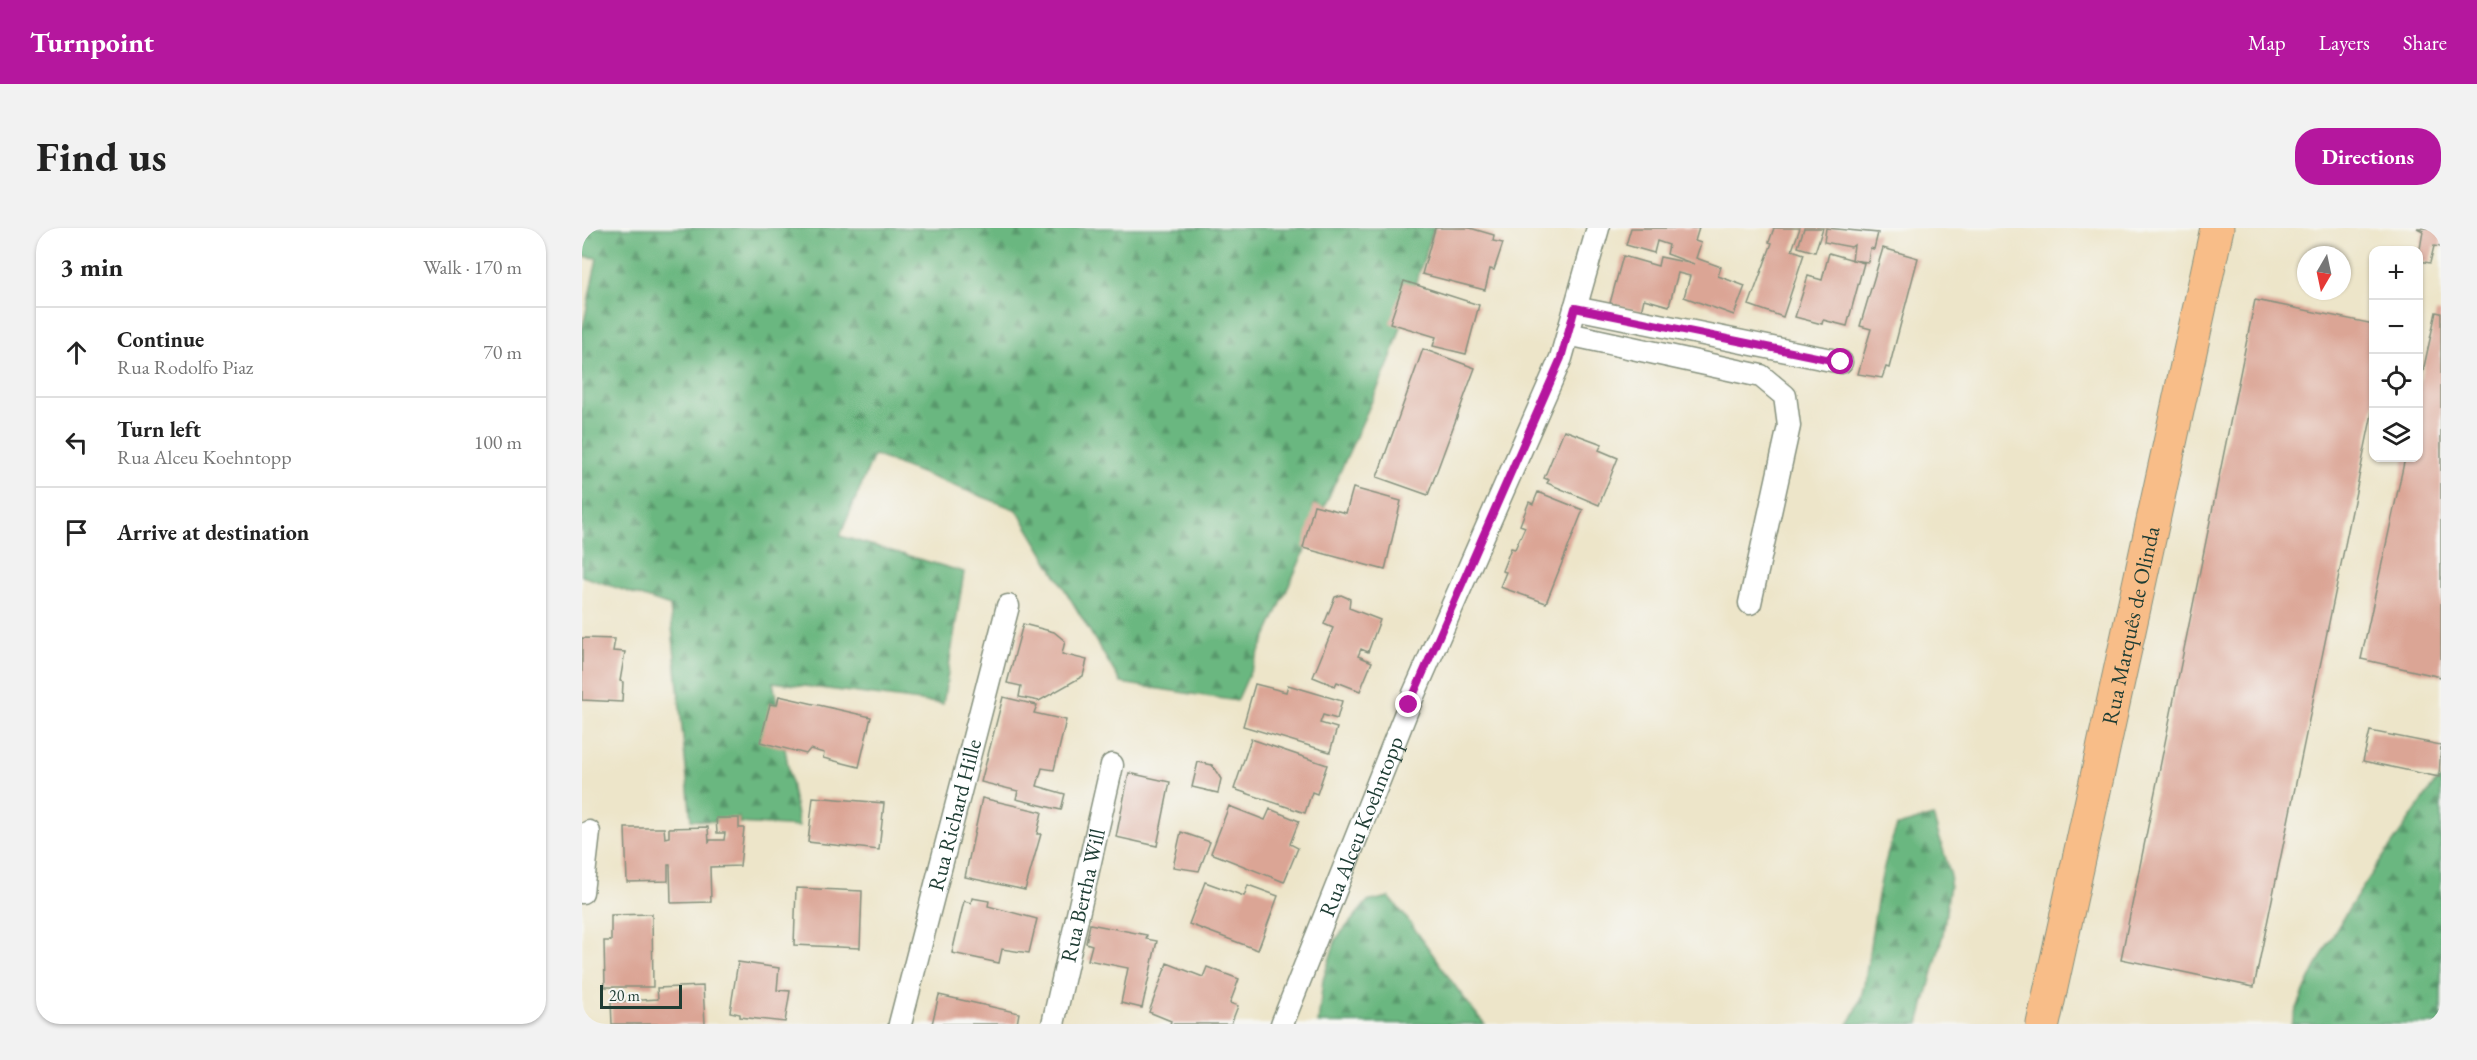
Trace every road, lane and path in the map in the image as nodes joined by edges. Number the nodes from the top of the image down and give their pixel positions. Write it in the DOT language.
graph roads {
  1 [pos="1598,228"];
  2 [pos="2217,228"];
  3 [pos="1575,308"];
  4 [pos="1568,334"];
  5 [pos="1841,362"];
  6 [pos="1750,603"];
  7 [pos="1008,606"];
  8 [pos="1112,765"];
  9 [pos="589,832"];
  10 [pos="582,892"];
  11 [pos="900,1024"];
  12 [pos="1053,1024"];
  13 [pos="1282,1024"];
  14 [pos="2043,1024"];
  1 -- 3 [label="street, Rua Alceu Koehntopp"];
  2 -- 14 [label="main road, Rua Marquês de Olinda"];
  3 -- 4 [label="street, Rua Alceu Koehntopp"];
  3 -- 5 [label="street"];
  4 -- 6 [label="street"];
  4 -- 13 [label="street, Rua Alceu Koehntopp"];
  7 -- 11 [label="street, Rua Richard Hille"];
  8 -- 12 [label="street, Rua Bertha Will"];
  9 -- 10 [label="street"];
}
